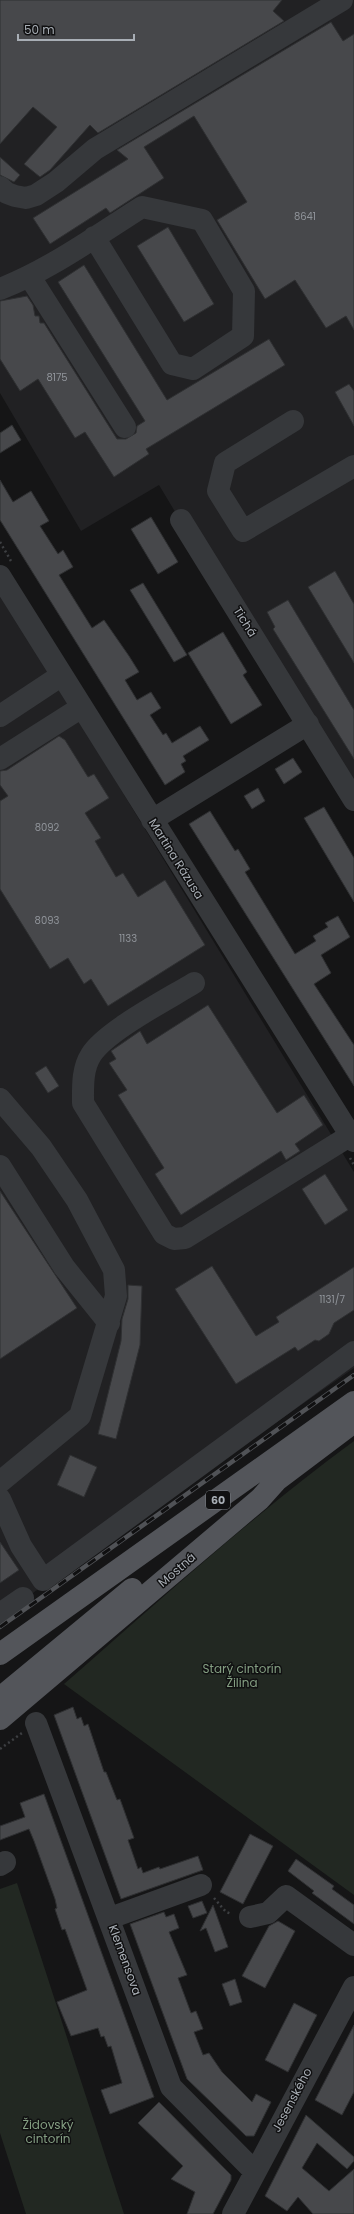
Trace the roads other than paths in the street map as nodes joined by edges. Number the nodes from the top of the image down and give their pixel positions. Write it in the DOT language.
graph roads {
  1 [pos="342,0"];
  2 [pos="0,187"];
  3 [pos="94,237"];
  4 [pos="30,277"];
  5 [pos="0,289"];
  6 [pos="294,421"];
  7 [pos="125,427"];
  8 [pos="354,466"];
  9 [pos="181,520"];
  10 [pos="0,576"];
  11 [pos="62,675"];
  12 [pos="82,707"];
  13 [pos="0,716"];
  14 [pos="308,724"];
  15 [pos="0,759"];
  16 [pos="354,800"];
  17 [pos="152,820"];
  18 [pos="194,983"];
  19 [pos="0,1099"];
  20 [pos="352,1138"];
  21 [pos="0,1166"];
  22 [pos="109,1323"];
  23 [pos="354,1352"];
  24 [pos="354,1402"];
  25 [pos="354,1422"];
  26 [pos="277,1480"];
  27 [pos="0,1482"];
  28 [pos="0,1499"];
  29 [pos="81,1597"];
  30 [pos="23,1598"];
  31 [pos="0,1614"];
  32 [pos="0,1654"];
  33 [pos="0,1681"];
  34 [pos="0,1698"];
  35 [pos="0,1719"];
  36 [pos="36,1723"];
  37 [pos="201,1884"];
  38 [pos="250,1917"];
  39 [pos="110,1918"];
  40 [pos="354,1945"];
  41 [pos="354,1987"];
  42 [pos="254,2171"];
  43 [pos="233,2214"];
  1 -- 2 [label="street"];
  3 -- 3 [label="street"];
  3 -- 4 [label="street"];
  4 -- 5 [label="street"];
  4 -- 7 [label="street"];
  6 -- 8 [label="street"];
  9 -- 14 [label="street, Tichá"];
  10 -- 11 [label="street, Martina Rázusa"];
  11 -- 12 [label="street, Martina Rázusa"];
  11 -- 13 [label="street"];
  12 -- 15 [label="street"];
  12 -- 17 [label="street, Martina Rázusa"];
  14 -- 16 [label="street, Tichá"];
  14 -- 17 [label="street"];
  17 -- 20 [label="street, Martina Rázusa"];
  18 -- 20 [label="street"];
  19 -- 22 [label="street"];
  21 -- 22 [label="street"];
  22 -- 27 [label="street"];
  23 -- 28 [label="street"];
  24 -- 29 [label="main road, 60"];
  25 -- 26 [label="main road, Mostná / 60"];
  26 -- 34 [label="main road"];
  26 -- 35 [label="main road, Mostná / 60"];
  29 -- 32 [label="main road, 60"];
  29 -- 33 [label="main road"];
  30 -- 31 [label="street"];
  36 -- 39 [label="street, Klemensova"];
  37 -- 39 [label="street"];
  38 -- 40 [label="street"];
  39 -- 42 [label="street, Klemensova"];
  41 -- 42 [label="street, Jesenského"];
  42 -- 43 [label="street, Jesenského"];
}
